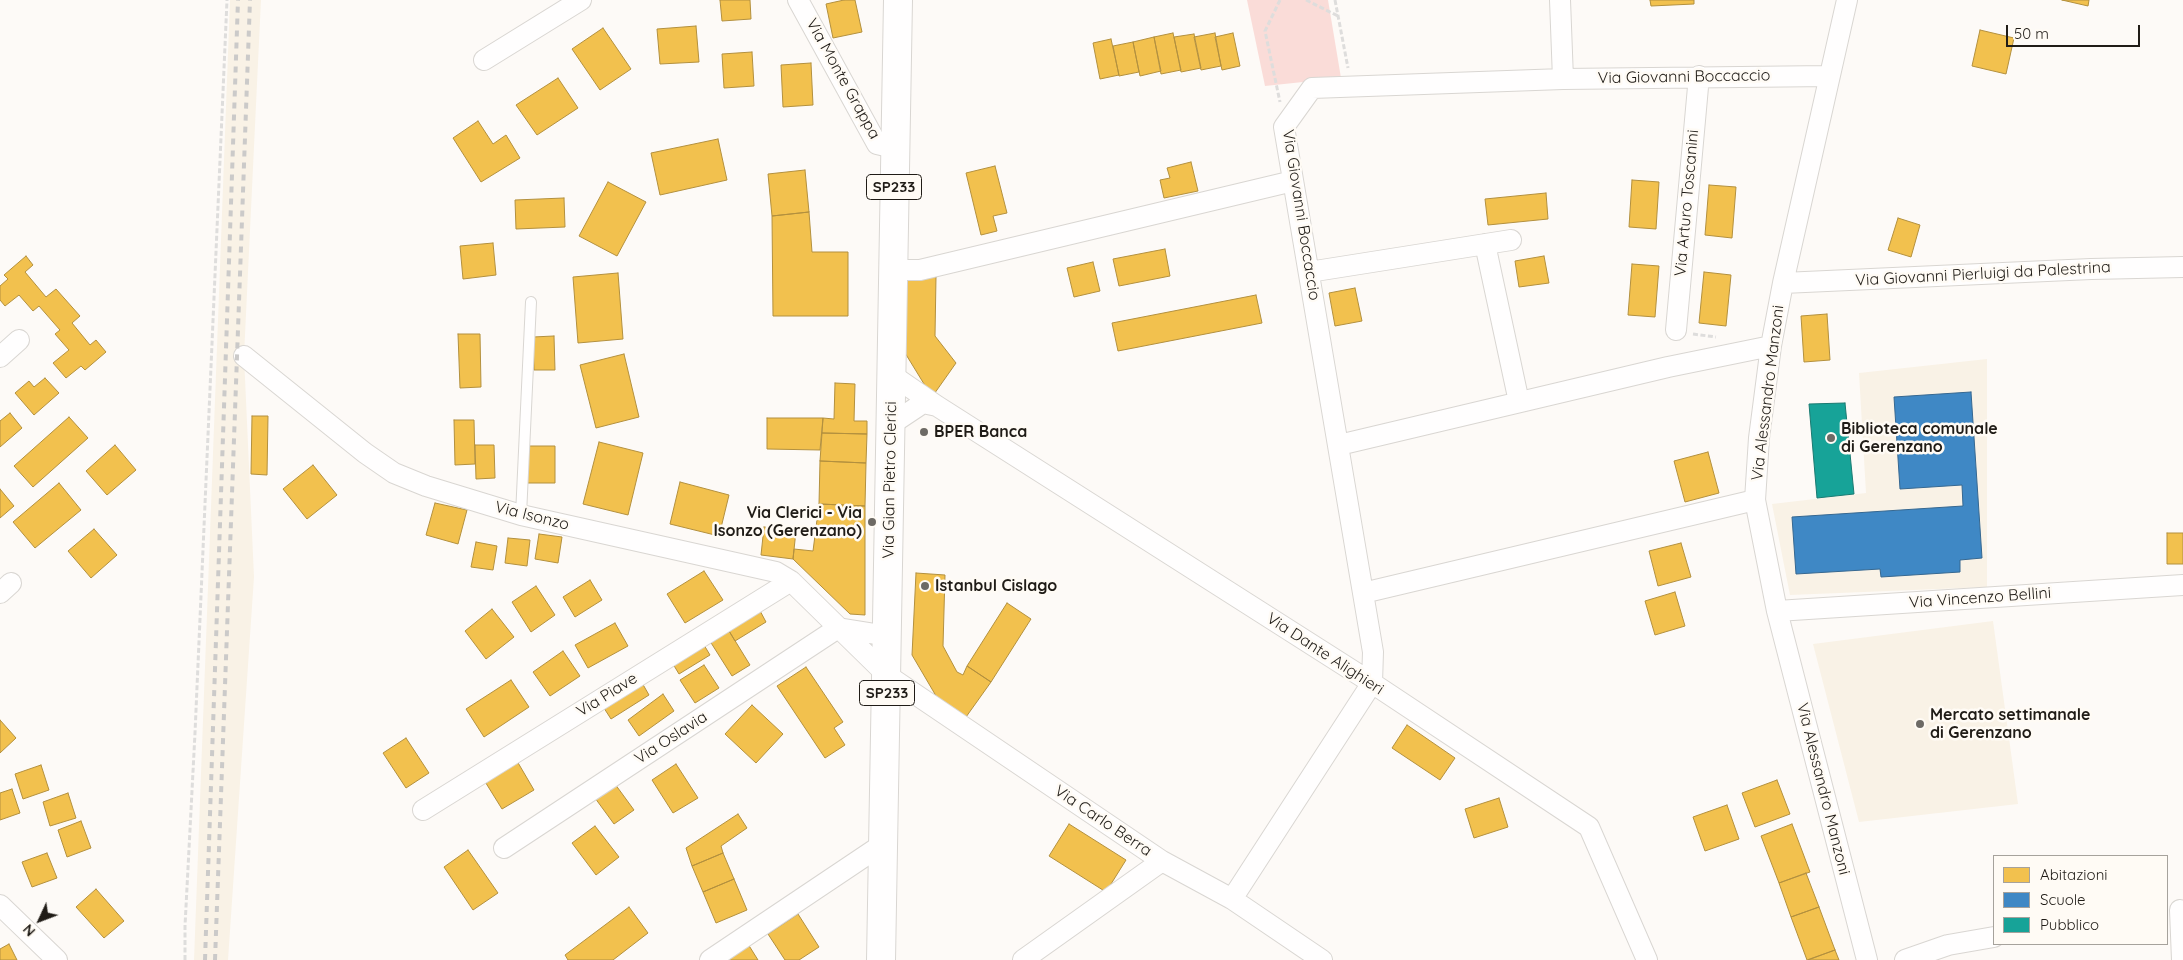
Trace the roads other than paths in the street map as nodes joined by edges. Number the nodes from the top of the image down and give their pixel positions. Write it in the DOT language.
graph roads {
  1 [pos="581,0"];
  2 [pos="798,0"];
  3 [pos="898,0"];
  4 [pos="1560,0"];
  5 [pos="1847,0"];
  6 [pos="484,60"];
  7 [pos="1699,76"];
  8 [pos="1829,76"];
  9 [pos="1563,78"];
  10 [pos="894,148"];
  11 [pos="1293,180"];
  12 [pos="1511,240"];
  13 [pos="1485,244"];
  14 [pos="2183,268"];
  15 [pos="893,270"];
  16 [pos="1309,272"];
  17 [pos="1783,283"];
  18 [pos="530,302"];
  19 [pos="1676,330"];
  20 [pos="19,340"];
  21 [pos="1771,346"];
  22 [pos="244,356"];
  23 [pos="0,357"];
  24 [pos="892,375"];
  25 [pos="1519,402"];
  26 [pos="937,406"];
  27 [pos="890,426"];
  28 [pos="1339,445"];
  29 [pos="1755,500"];
  30 [pos="521,515"];
  31 [pos="791,581"];
  32 [pos="2183,586"];
  33 [pos="1363,593"];
  34 [pos="1777,612"];
  35 [pos="838,628"];
  36 [pos="888,636"];
  37 [pos="887,675"];
  38 [pos="1372,683"];
  39 [pos="423,810"];
  40 [pos="883,844"];
  41 [pos="504,848"];
  42 [pos="1162,861"];
  43 [pos="1232,899"];
  44 [pos="0,905"];
  45 [pos="2177,911"];
  46 [pos="1993,937"];
  47 [pos="57,960"];
  48 [pos="710,960"];
  49 [pos="881,960"];
  50 [pos="1023,960"];
  51 [pos="1322,960"];
  52 [pos="1647,960"];
  53 [pos="1868,960"];
  54 [pos="1906,960"];
  55 [pos="2182,960"];
  1 -- 6 [label="street"];
  2 -- 10 [label="street, Via Monte Grappa"];
  3 -- 10 [label="main road, Via Gian Pietro Clerici / SP233"];
  4 -- 9 [label="street"];
  5 -- 8 [label="street, Via Alessandro Manzoni"];
  7 -- 8 [label="street, Via Giovanni Boccaccio"];
  7 -- 9 [label="street, Via Giovanni Boccaccio"];
  7 -- 19 [label="street, Via Arturo Toscanini"];
  8 -- 17 [label="street, Via Alessandro Manzoni"];
  9 -- 11 [label="street, Via Giovanni Boccaccio"];
  10 -- 15 [label="main road, Via Gian Pietro Clerici / SP233"];
  11 -- 15 [label="street"];
  11 -- 16 [label="street, Via Giovanni Boccaccio"];
  12 -- 13 [label="street"];
  13 -- 16 [label="street"];
  13 -- 25 [label="street"];
  14 -- 17 [label="street, Via Giovanni Pierluigi da Palestrina"];
  15 -- 24 [label="main road, Via Gian Pietro Clerici / SP233"];
  16 -- 28 [label="street, Via Giovanni Boccaccio"];
  17 -- 21 [label="street, Via Alessandro Manzoni"];
  18 -- 30 [label="lane"];
  20 -- 23 [label="street"];
  21 -- 25 [label="street"];
  21 -- 29 [label="street, Via Alessandro Manzoni"];
  22 -- 30 [label="street, Via Isonzo"];
  24 -- 26 [label="street, Via Dante Alighieri"];
  24 -- 27 [label="main road, Via Gian Pietro Clerici / SP233"];
  25 -- 28 [label="street"];
  26 -- 27 [label="street"];
  26 -- 38 [label="street, Via Dante Alighieri"];
  27 -- 36 [label="main road, Via Gian Pietro Clerici / SP233"];
  28 -- 33 [label="street, Via Giovanni Boccaccio"];
  29 -- 33 [label="street"];
  29 -- 34 [label="street, Via Alessandro Manzoni"];
  30 -- 31 [label="street, Via Isonzo"];
  31 -- 35 [label="street, Via Isonzo"];
  31 -- 39 [label="street, Via Piave"];
  32 -- 34 [label="street, Via Vincenzo Bellini"];
  33 -- 38 [label="street, Via Giovanni Boccaccio"];
  34 -- 53 [label="street, Via Alessandro Manzoni"];
  35 -- 36 [label="street"];
  35 -- 37 [label="street, Via Isonzo"];
  35 -- 41 [label="street, Via Oslavia"];
  36 -- 37 [label="main road, Via Gian Pietro Clerici / SP233"];
  37 -- 40 [label="main road, Via Gian Pietro Clerici / SP233"];
  37 -- 42 [label="street, Via Carlo Berra"];
  38 -- 43 [label="street"];
  38 -- 52 [label="street, Via Dante Alighieri"];
  40 -- 48 [label="street"];
  40 -- 49 [label="main road, Via Gian Pietro Clerici / SP233"];
  42 -- 43 [label="street, Via Carlo Berra"];
  42 -- 50 [label="street"];
  43 -- 51 [label="street, Via Carlo Berra"];
  44 -- 47 [label="street"];
  45 -- 55 [label="street"];
  46 -- 54 [label="street"];
}
